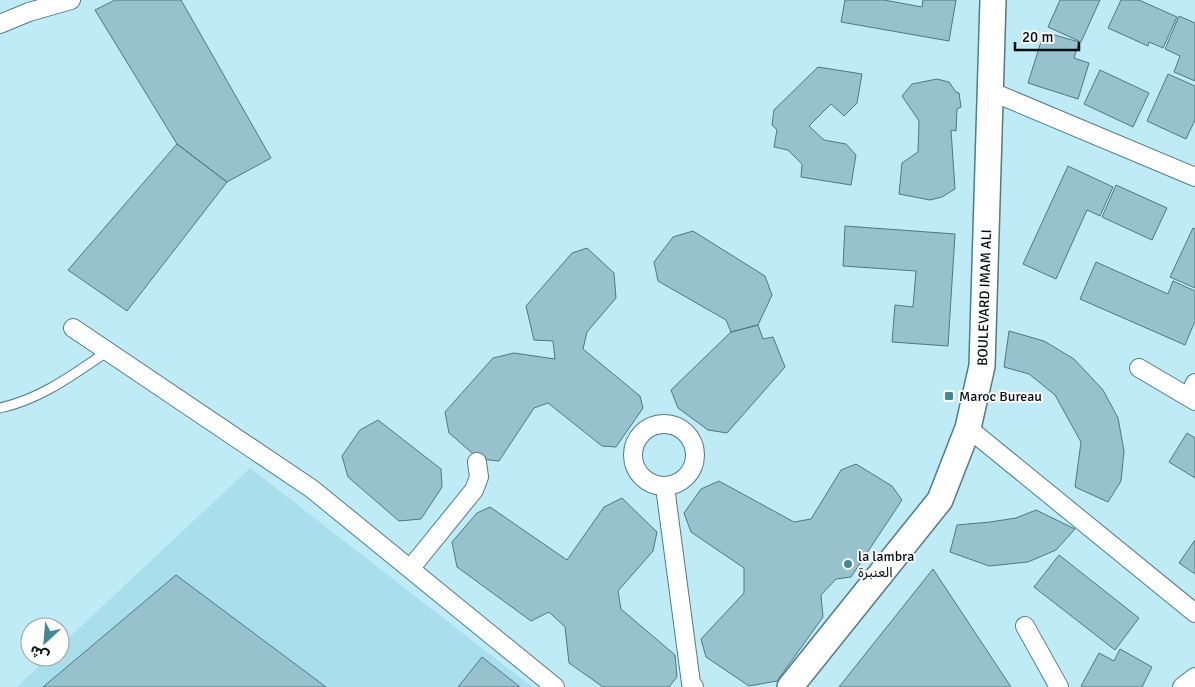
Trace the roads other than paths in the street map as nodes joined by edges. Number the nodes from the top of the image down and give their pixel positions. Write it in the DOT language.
graph roads {
  1 [pos="71,0"];
  2 [pos="993,0"];
  3 [pos="0,24"];
  4 [pos="990,91"];
  5 [pos="1195,177"];
  6 [pos="73,328"];
  7 [pos="108,351"];
  8 [pos="1140,368"];
  9 [pos="1193,394"];
  10 [pos="0,408"];
  11 [pos="968,428"];
  12 [pos="477,462"];
  13 [pos="665,487"];
  14 [pos="410,569"];
  15 [pos="1195,613"];
  16 [pos="1025,626"];
  17 [pos="1195,676"];
  18 [pos="555,687"];
  19 [pos="694,687"];
  20 [pos="790,687"];
  21 [pos="1059,687"];
  22 [pos="1182,687"];
  1 -- 3 [label="street"];
  2 -- 4 [label="street, BOULEVARD IMAM ALI"];
  4 -- 5 [label="street"];
  4 -- 11 [label="street, BOULEVARD IMAM ALI"];
  6 -- 7 [label="street"];
  7 -- 10 [label="lane"];
  7 -- 14 [label="street"];
  8 -- 9 [label="street"];
  11 -- 15 [label="street"];
  11 -- 20 [label="street, BOULEVARD IMAM ALI"];
  12 -- 14 [label="street"];
  13 -- 19 [label="street"];
  14 -- 18 [label="street"];
  16 -- 21 [label="street"];
  17 -- 22 [label="street"];
}
